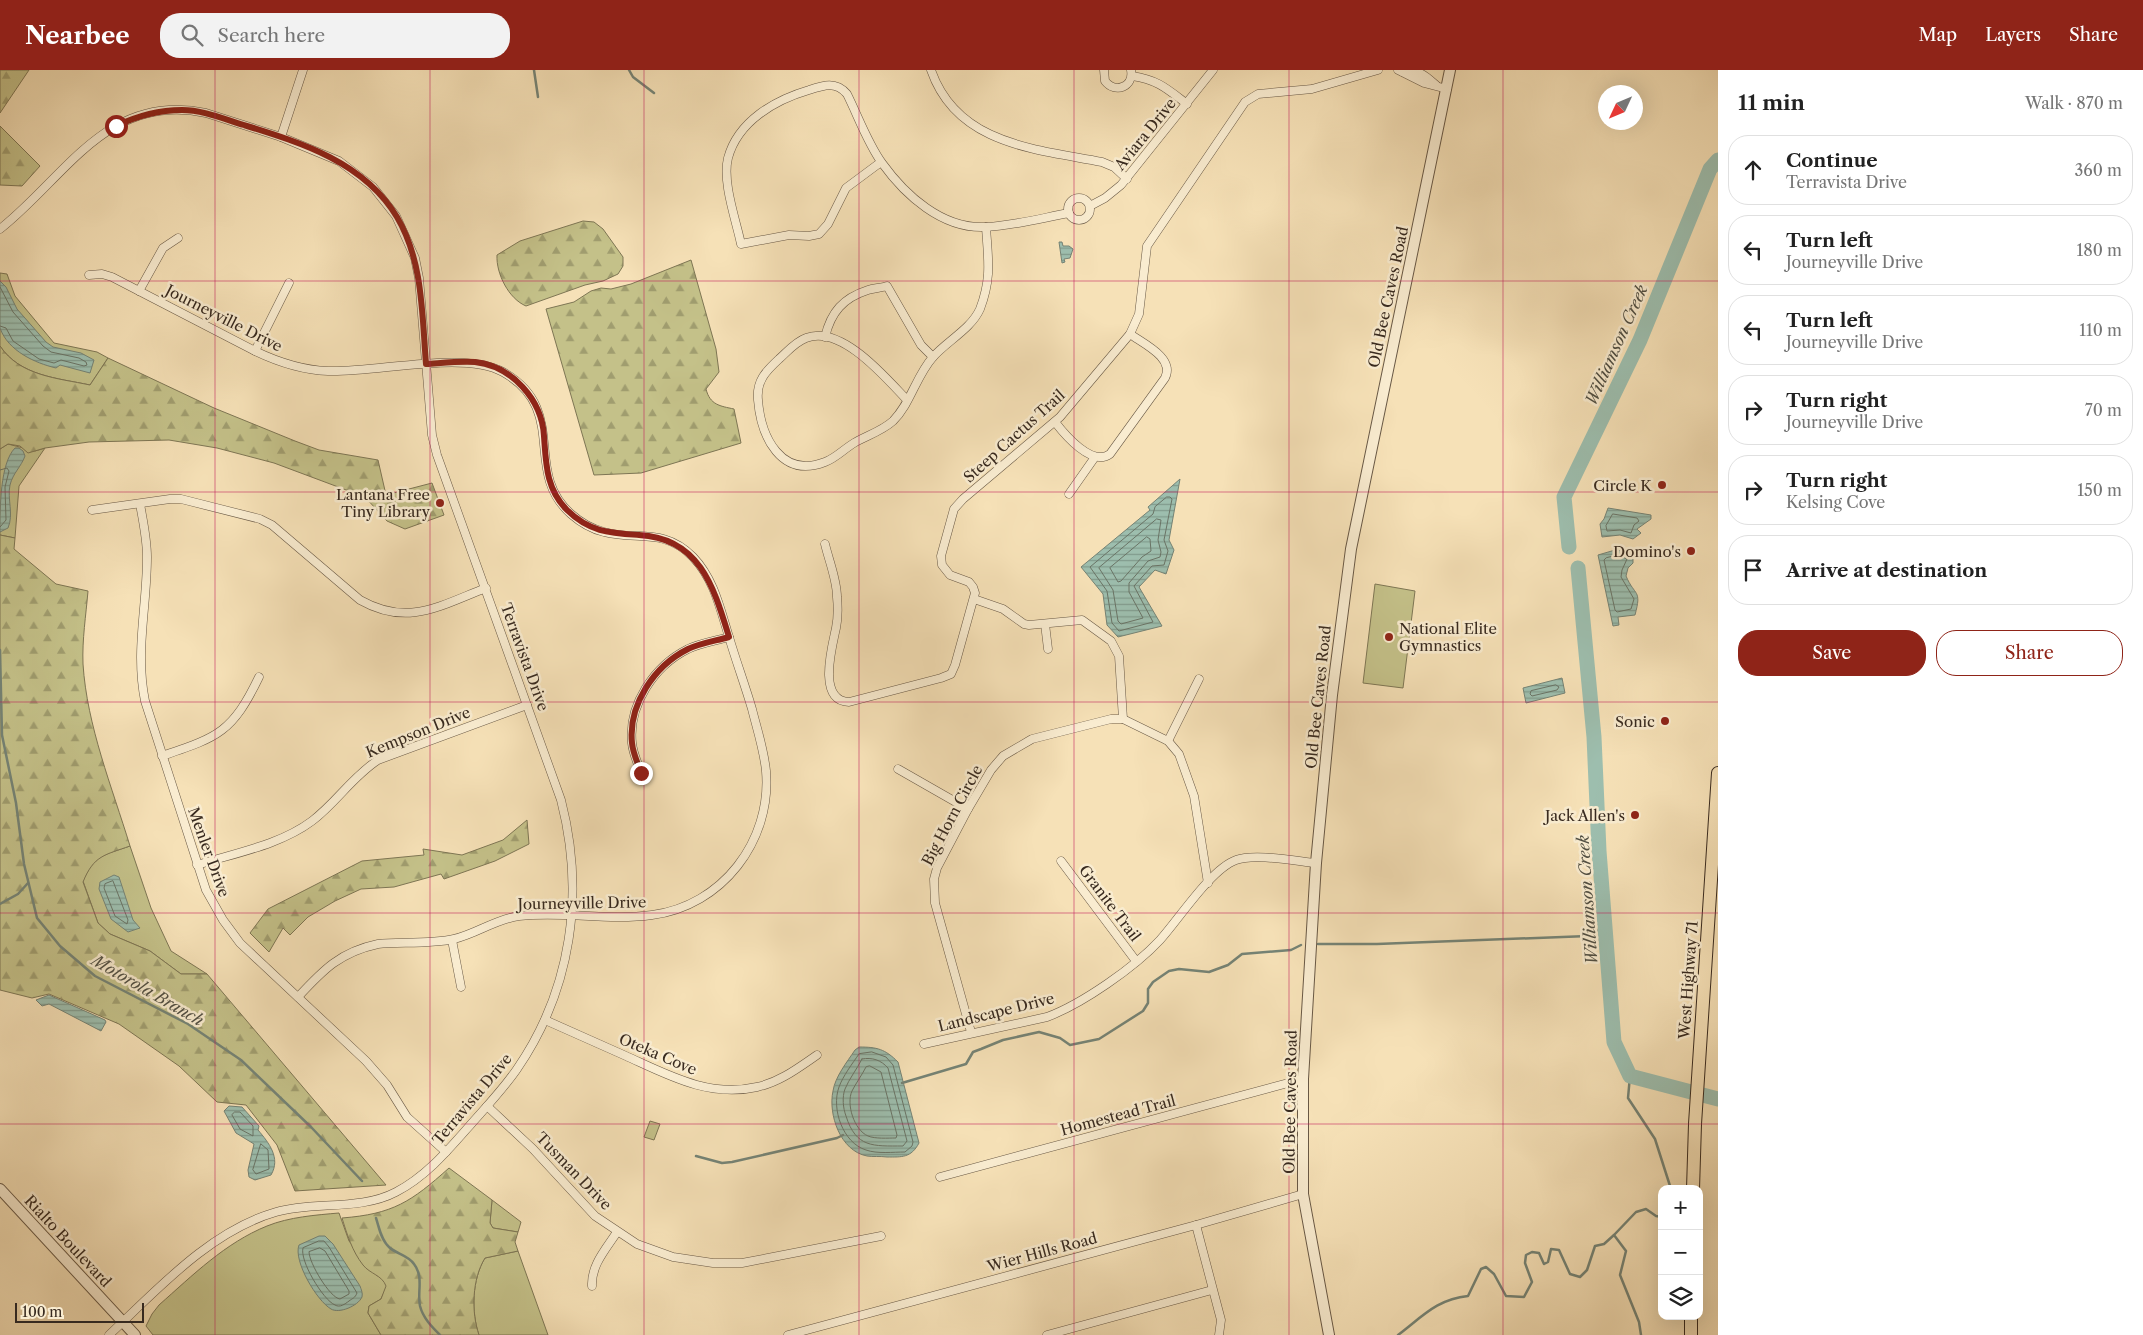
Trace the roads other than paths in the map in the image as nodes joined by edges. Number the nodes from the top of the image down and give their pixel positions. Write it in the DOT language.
graph roads {
  1 [pos="303,70"];
  2 [pos="931,70"];
  3 [pos="1104,70"];
  4 [pos="1213,70"];
  5 [pos="1378,70"];
  6 [pos="1450,70"];
  7 [pos="1400,71"];
  8 [pos="1131,73"];
  9 [pos="1447,89"];
  10 [pos="1187,104"];
  11 [pos="281,137"];
  12 [pos="881,162"];
  13 [pos="1127,178"];
  14 [pos="1090,206"];
  15 [pos="1068,213"];
  16 [pos="986,227"];
  17 [pos="0,229"];
  18 [pos="178,238"];
  19 [pos="89,275"];
  20 [pos="289,283"];
  21 [pos="139,290"];
  22 [pos="1130,334"];
  23 [pos="825,337"];
  24 [pos="255,351"];
  25 [pos="933,357"];
  26 [pos="426,364"];
  27 [pos="907,400"];
  28 [pos="1055,422"];
  29 [pos="1095,457"];
  30 [pos="1069,494"];
  31 [pos="140,504"];
  32 [pos="92,510"];
  33 [pos="825,544"];
  34 [pos="486,588"];
  35 [pos="974,599"];
  36 [pos="1045,624"];
  37 [pos="729,637"];
  38 [pos="1048,649"];
  39 [pos="259,678"];
  40 [pos="1199,679"];
  41 [pos="527,705"];
  42 [pos="1123,719"];
  43 [pos="1168,741"];
  44 [pos="162,756"];
  45 [pos="898,769"];
  46 [pos="641,773"];
  47 [pos="1718,774"];
  48 [pos="968,809"];
  49 [pos="1061,861"];
  50 [pos="1316,863"];
  51 [pos="197,865"];
  52 [pos="1208,883"];
  53 [pos="573,916"];
  54 [pos="452,940"];
  55 [pos="1136,962"];
  56 [pos="461,987"];
  57 [pos="298,997"];
  58 [pos="545,1020"];
  59 [pos="971,1032"];
  60 [pos="924,1044"];
  61 [pos="817,1055"];
  62 [pos="1303,1079"];
  63 [pos="487,1106"];
  64 [pos="446,1152"];
  65 [pos="940,1177"];
  66 [pos="1693,1185"];
  67 [pos="0,1189"];
  68 [pos="1303,1194"];
  69 [pos="1196,1225"];
  70 [pos="616,1232"];
  71 [pos="881,1236"];
  72 [pos="592,1286"];
  73 [pos="1212,1290"];
  74 [pos="1691,1320"];
  75 [pos="123,1322"];
  76 [pos="109,1335"];
  77 [pos="134,1335"];
  78 [pos="788,1335"];
  79 [pos="1047,1335"];
  80 [pos="1219,1335"];
  81 [pos="1329,1335"];
  82 [pos="1691,1335"];
  1 -- 11 [label="street"];
  2 -- 13 [label="street"];
  3 -- 8 [label="street"];
  4 -- 10 [label="street, Aviara Drive"];
  5 -- 22 [label="street, Steep Cactus Trail"];
  6 -- 9 [label="street, Old Bee Caves Road"];
  7 -- 9 [label="street"];
  8 -- 10 [label="street"];
  9 -- 50 [label="street, Old Bee Caves Road"];
  10 -- 13 [label="street, Aviara Drive"];
  11 -- 17 [label="street, Terravista Drive"];
  11 -- 26 [label="street, Terravista Drive"];
  12 -- 12 [label="street, Aviara Drive"];
  12 -- 16 [label="street, Aviara Drive"];
  13 -- 14 [label="street, Aviara Drive"];
  14 -- 15 [label="street"];
  14 -- 15 [label="street, Aviara Drive"];
  15 -- 16 [label="street, Aviara Drive"];
  16 -- 25 [label="street"];
  18 -- 21 [label="street"];
  19 -- 21 [label="street, Journeyville Drive"];
  20 -- 24 [label="street"];
  21 -- 24 [label="street, Journeyville Drive"];
  22 -- 28 [label="street, Steep Cactus Trail"];
  22 -- 29 [label="street"];
  23 -- 25 [label="street"];
  23 -- 27 [label="street"];
  23 -- 27 [label="street"];
  24 -- 26 [label="street, Journeyville Drive"];
  25 -- 27 [label="street"];
  26 -- 34 [label="street, Terravista Drive"];
  26 -- 37 [label="street, Journeyville Drive"];
  28 -- 29 [label="street"];
  28 -- 35 [label="street, Steep Cactus Trail"];
  29 -- 30 [label="street"];
  31 -- 32 [label="street"];
  31 -- 34 [label="street"];
  31 -- 44 [label="street, Menler Drive"];
  33 -- 35 [label="street"];
  34 -- 41 [label="street, Terravista Drive"];
  35 -- 36 [label="street"];
  36 -- 38 [label="street"];
  36 -- 42 [label="street"];
  37 -- 46 [label="street"];
  37 -- 53 [label="street, Journeyville Drive"];
  39 -- 44 [label="street"];
  40 -- 43 [label="street"];
  41 -- 51 [label="street, Kempson Drive"];
  41 -- 53 [label="street, Terravista Drive"];
  42 -- 43 [label="street"];
  42 -- 48 [label="street, Big Horn Circle"];
  43 -- 52 [label="street"];
  44 -- 51 [label="street, Menler Drive"];
  45 -- 48 [label="street"];
  47 -- 66 [label="main road, West Highway 71"];
  48 -- 59 [label="street, Big Horn Circle"];
  49 -- 55 [label="street, Granite Trail"];
  50 -- 52 [label="street, Landscape Drive"];
  50 -- 62 [label="street, Old Bee Caves Road"];
  51 -- 57 [label="street, Menler Drive"];
  52 -- 55 [label="street, Landscape Drive"];
  53 -- 54 [label="street, Journeyville Drive"];
  53 -- 58 [label="street, Terravista Drive"];
  54 -- 56 [label="street"];
  54 -- 57 [label="street, Journeyville Drive"];
  55 -- 59 [label="street, Landscape Drive"];
  57 -- 64 [label="street, Menler Drive"];
  58 -- 61 [label="street, Oteka Cove"];
  58 -- 63 [label="street, Terravista Drive"];
  59 -- 60 [label="street, Landscape Drive"];
  62 -- 65 [label="street, Homestead Trail"];
  62 -- 68 [label="street, Old Bee Caves Road"];
  63 -- 64 [label="street, Terravista Drive"];
  63 -- 70 [label="street, Tusman Drive"];
  64 -- 75 [label="street, Terravista Drive"];
  67 -- 75 [label="street, Rialto Boulevard"];
  68 -- 69 [label="street, Wier Hills Road"];
  68 -- 81 [label="street, Old Bee Caves Road"];
  69 -- 73 [label="street"];
  69 -- 78 [label="street, Wier Hills Road"];
  70 -- 71 [label="street, Tusman Drive"];
  70 -- 72 [label="street"];
  73 -- 79 [label="street"];
  73 -- 80 [label="street"];
  74 -- 82 [label="main road"];
  75 -- 76 [label="street, Terravista Drive"];
  75 -- 77 [label="street, Rialto Boulevard"];
}
